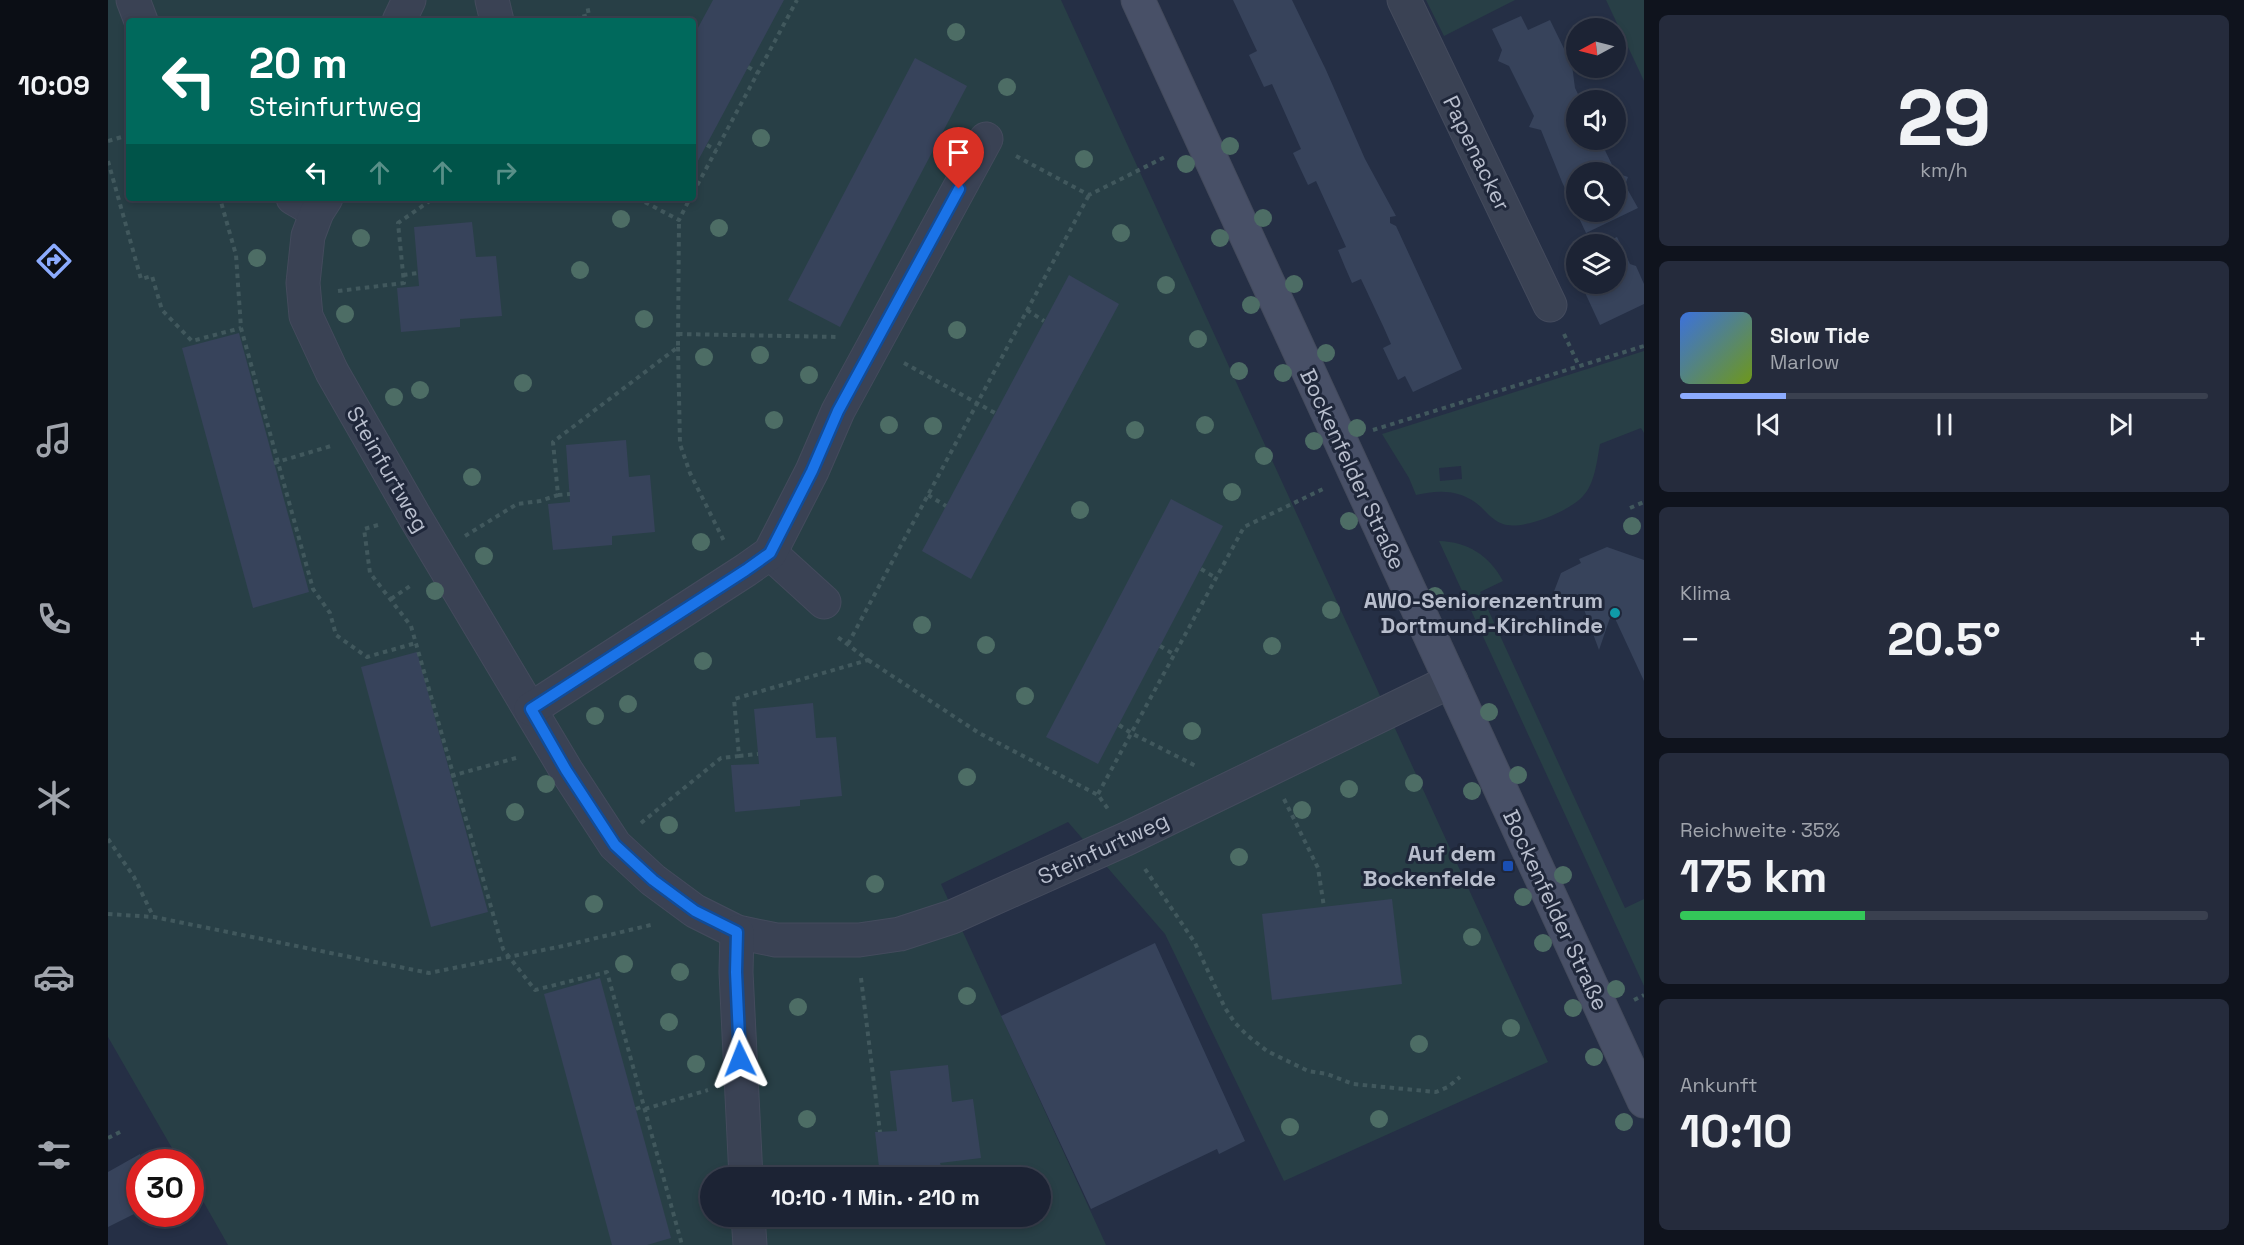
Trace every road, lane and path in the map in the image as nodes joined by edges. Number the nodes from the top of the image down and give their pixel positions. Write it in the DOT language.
graph roads {
  1 [pos="133,0"];
  2 [pos="409,0"];
  3 [pos="492,0"];
  4 [pos="797,0"];
  5 [pos="1138,0"];
  6 [pos="1404,0"];
  7 [pos="587,5"];
  8 [pos="140,18"];
  9 [pos="400,18"];
  10 [pos="496,18"];
  11 [pos="577,18"];
  12 [pos="748,67"];
  13 [pos="758,73"];
  14 [pos="126,136"];
  15 [pos="986,139"];
  16 [pos="108,141"];
  17 [pos="706,145"];
  18 [pos="716,150"];
  19 [pos="1167,156"];
  20 [pos="108,161"];
  21 [pos="696,187"];
  22 [pos="1089,195"];
  23 [pos="222,201"];
  24 [pos="430,201"];
  25 [pos="642,201"];
  26 [pos="688,201"];
  27 [pos="312,203"];
  28 [pos="679,220"];
  29 [pos="418,273"];
  30 [pos="403,275"];
  31 [pos="348,290"];
  32 [pos="1550,305"];
  33 [pos="1027,310"];
  34 [pos="1044,321"];
  35 [pos="240,328"];
  36 [pos="678,334"];
  37 [pos="1644,345"];
  38 [pos="678,347"];
  39 [pos="873,347"];
  40 [pos="978,403"];
  41 [pos="995,413"];
  42 [pos="1373,430"];
  43 [pos="331,446"];
  44 [pos="276,462"];
  45 [pos="1323,489"];
  46 [pos="570,494"];
  47 [pos="558,495"];
  48 [pos="928,495"];
  49 [pos="1644,502"];
  50 [pos="946,506"];
  51 [pos="1630,508"];
  52 [pos="378,525"];
  53 [pos="437,553"];
  54 [pos="758,562"];
  55 [pos="1201,569"];
  56 [pos="1216,578"];
  57 [pos="413,584"];
  58 [pos="390,599"];
  59 [pos="825,616"];
  60 [pos="416,643"];
  61 [pos="848,644"];
  62 [pos="1160,646"];
  63 [pos="1175,655"];
  64 [pos="868,660"];
  65 [pos="1451,681"];
  66 [pos="531,709"];
  67 [pos="1119,725"];
  68 [pos="1131,733"];
  69 [pos="758,754"];
  70 [pos="739,756"];
  71 [pos="516,758"];
  72 [pos="1269,768"];
  73 [pos="452,776"];
  74 [pos="1234,785"];
  75 [pos="1098,795"];
  76 [pos="108,839"];
  77 [pos="1126,839"];
  78 [pos="615,845"];
  79 [pos="1324,907"];
  80 [pos="695,911"];
  81 [pos="108,914"];
  82 [pos="154,917"];
  83 [pos="737,932"];
  84 [pos="508,957"];
  85 [pos="861,978"];
  86 [pos="1644,995"];
  87 [pos="1634,1000"];
  88 [pos="621,1020"];
  89 [pos="612,1022"];
  90 [pos="1460,1077"];
  91 [pos="703,1092"];
  92 [pos="1644,1101"];
  93 [pos="645,1107"];
  94 [pos="636,1109"];
  95 [pos="124,1130"];
  96 [pos="880,1132"];
  97 [pos="108,1138"];
  98 [pos="745,1167"];
  99 [pos="668,1193"];
  100 [pos="660,1196"];
  101 [pos="749,1227"];
  102 [pos="682,1245"];
  103 [pos="750,1245"];
  1 -- 8 [label="street"];
  2 -- 9 [label="street"];
  3 -- 10 [label="street"];
  4 -- 13 [label="path"];
  5 -- 65 [label="main road, Bockenfelder Straße"];
  6 -- 32 [label="street, Papenacker"];
  7 -- 11 [label="path"];
  12 -- 13 [label="path"];
  13 -- 18 [label="path"];
  14 -- 16 [label="path"];
  15 -- 22 [label="path"];
  15 -- 39 [label="street"];
  17 -- 18 [label="path"];
  18 -- 21 [label="path"];
  19 -- 22 [label="path"];
  20 -- 35 [label="path"];
  22 -- 33 [label="path"];
  23 -- 35 [label="path"];
  24 -- 30 [label="path"];
  25 -- 28 [label="path"];
  26 -- 28 [label="path"];
  27 -- 53 [label="street, Steinfurtweg"];
  28 -- 36 [label="path"];
  29 -- 30 [label="path"];
  30 -- 31 [label="path"];
  33 -- 34 [label="path"];
  33 -- 40 [label="path"];
  35 -- 44 [label="path"];
  36 -- 38 [label="path"];
  36 -- 39 [label="path"];
  37 -- 42 [label="path"];
  38 -- 47 [label="path"];
  38 -- 54 [label="path"];
  39 -- 40 [label="path"];
  39 -- 54 [label="street"];
  40 -- 41 [label="path"];
  40 -- 48 [label="path"];
  43 -- 44 [label="path"];
  44 -- 60 [label="path"];
  45 -- 56 [label="path"];
  46 -- 47 [label="path"];
  47 -- 53 [label="path"];
  48 -- 50 [label="path"];
  48 -- 61 [label="path"];
  49 -- 51 [label="path"];
  52 -- 58 [label="path"];
  53 -- 66 [label="street, Steinfurtweg"];
  54 -- 59 [label="street"];
  54 -- 66 [label="street"];
  55 -- 56 [label="path"];
  56 -- 63 [label="path"];
  57 -- 58 [label="path"];
  58 -- 60 [label="path"];
  59 -- 61 [label="path"];
  60 -- 73 [label="path"];
  61 -- 64 [label="path"];
  62 -- 63 [label="path"];
  63 -- 68 [label="path"];
  64 -- 70 [label="path"];
  64 -- 75 [label="path"];
  65 -- 72 [label="street, Steinfurtweg"];
  65 -- 92 [label="main road, Bockenfelder Straße"];
  66 -- 78 [label="street, Steinfurtweg"];
  67 -- 68 [label="path"];
  68 -- 74 [label="path"];
  68 -- 75 [label="path"];
  69 -- 70 [label="path"];
  70 -- 78 [label="path"];
  71 -- 73 [label="path"];
  72 -- 74 [label="street, Steinfurtweg"];
  72 -- 79 [label="path"];
  73 -- 84 [label="path"];
  74 -- 77 [label="street, Steinfurtweg"];
  75 -- 77 [label="path"];
  76 -- 82 [label="path"];
  77 -- 83 [label="street, Steinfurtweg"];
  77 -- 90 [label="path"];
  78 -- 80 [label="street, Steinfurtweg"];
  80 -- 83 [label="street, Steinfurtweg"];
  80 -- 84 [label="path"];
  81 -- 82 [label="path"];
  82 -- 84 [label="path"];
  83 -- 98 [label="street"];
  84 -- 88 [label="path"];
  85 -- 96 [label="path"];
  86 -- 87 [label="path"];
  88 -- 89 [label="path"];
  88 -- 93 [label="path"];
  91 -- 93 [label="path"];
  93 -- 94 [label="path"];
  93 -- 99 [label="path"];
  95 -- 97 [label="path"];
  99 -- 100 [label="path"];
  99 -- 102 [label="path"];
  101 -- 103 [label="street"];
}
